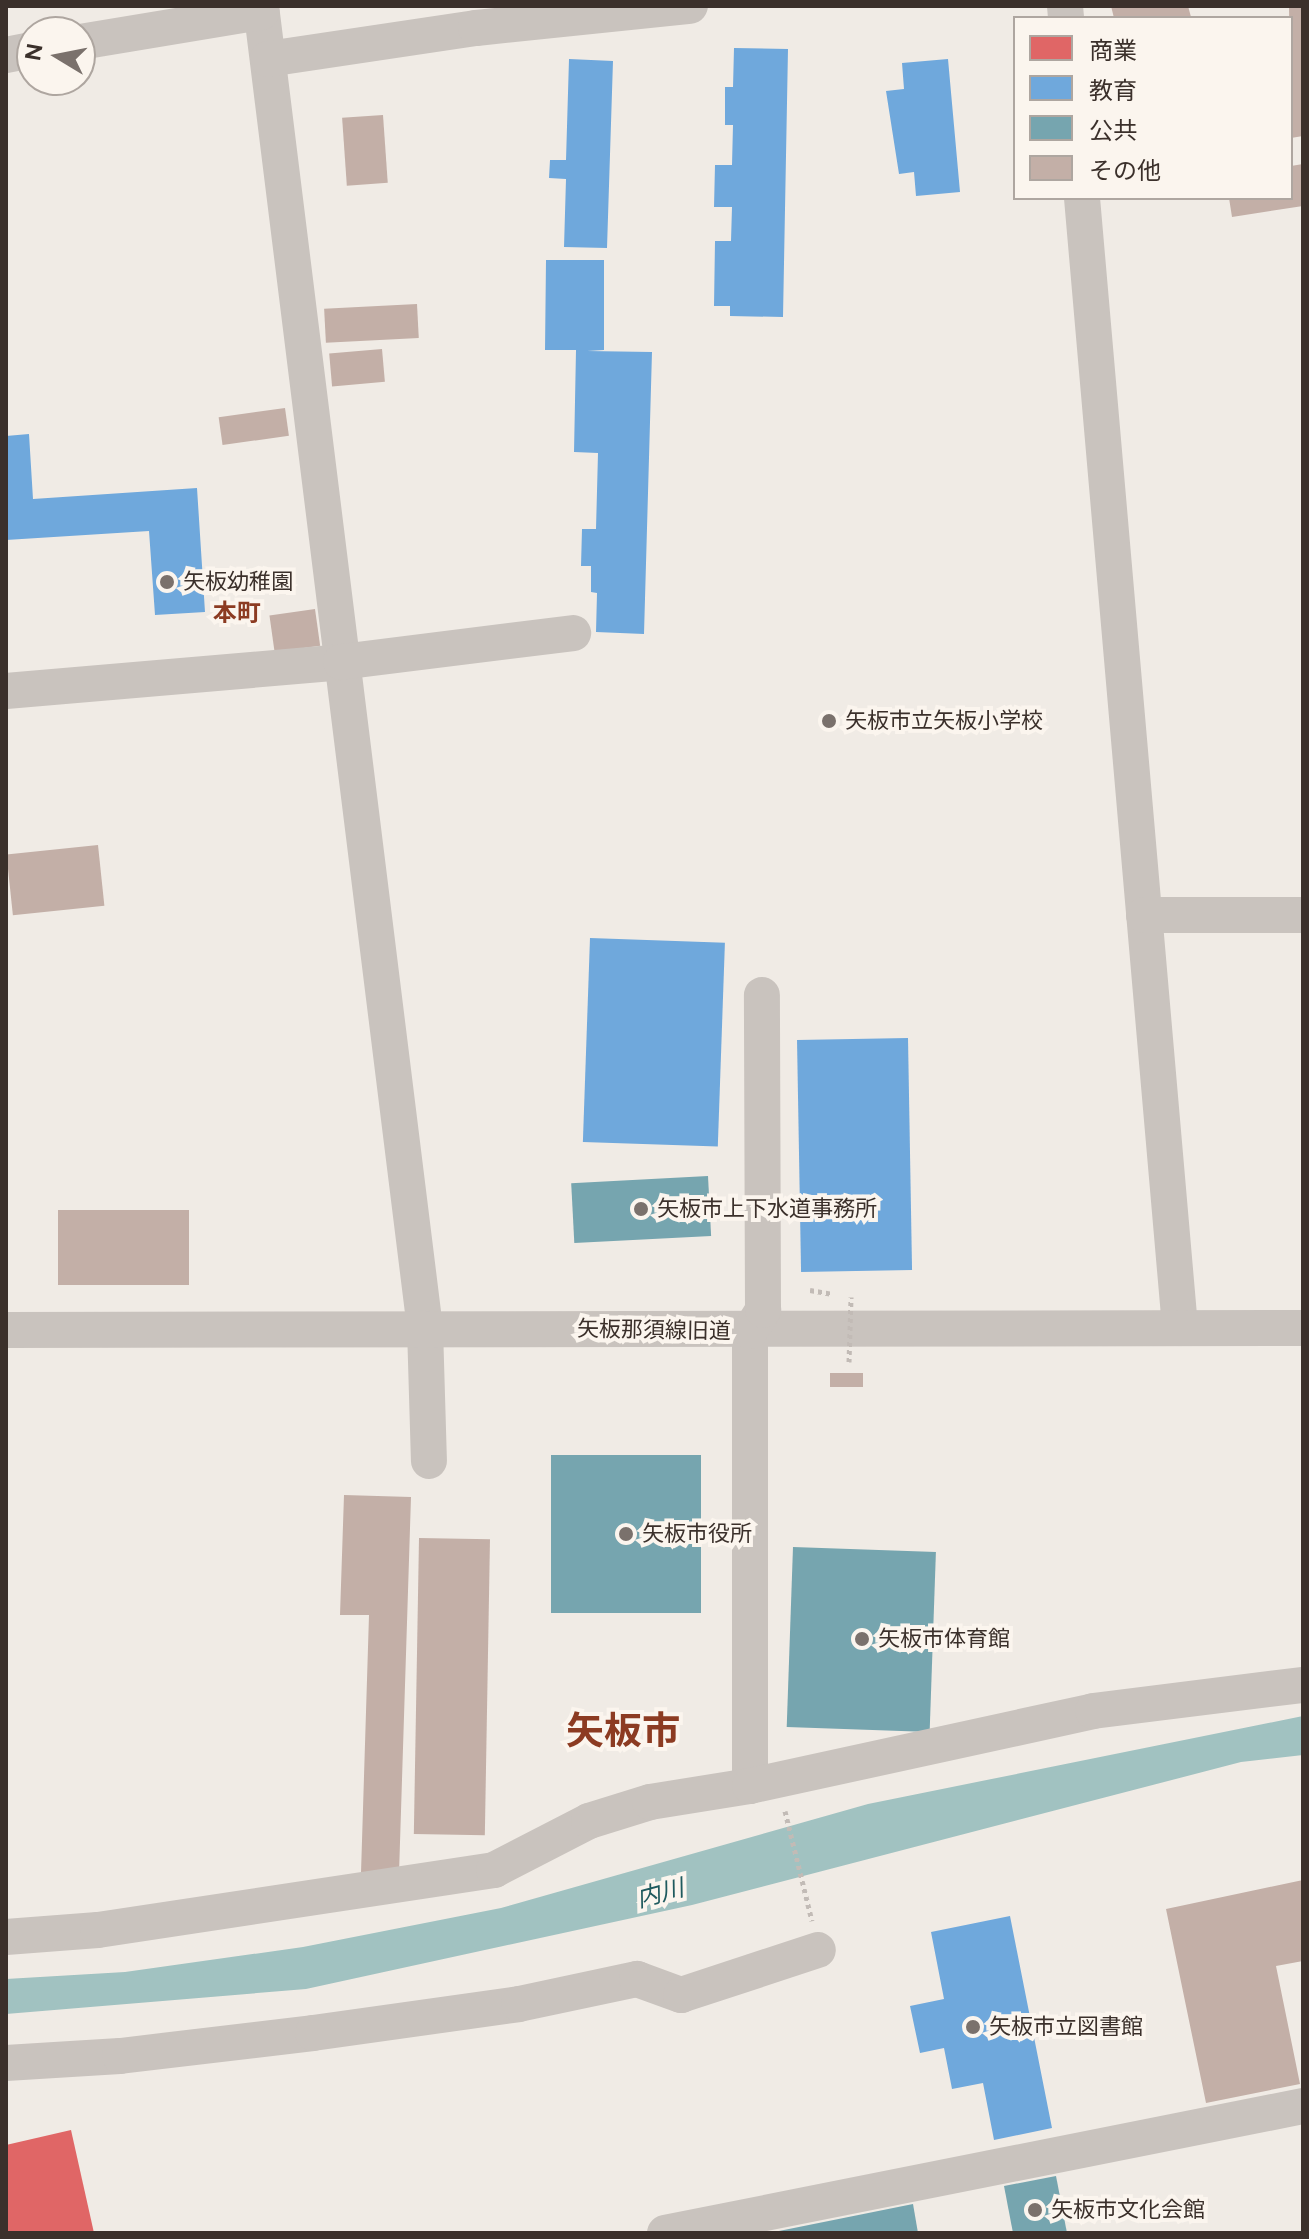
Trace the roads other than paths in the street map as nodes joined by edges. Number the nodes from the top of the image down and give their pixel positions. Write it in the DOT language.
graph roads {
  1 [pos="690,6"];
  2 [pos="262,9"];
  3 [pos="96,39"];
  4 [pos="268,59"];
  5 [pos="1082,200"];
  6 [pos="573,633"];
  7 [pos="341,662"];
  8 [pos="6,691"];
  9 [pos="1144,915"];
  10 [pos="1303,915"];
  11 [pos="762,995"];
  12 [pos="425,1328"];
  13 [pos="1180,1328"];
  14 [pos="1303,1328"];
  15 [pos="6,1330"];
  16 [pos="750,1331"];
  17 [pos="429,1461"];
  18 [pos="1303,1685"];
  19 [pos="764,1783"];
  20 [pos="6,1937"];
  21 [pos="818,1950"];
  22 [pos="6,2063"];
  23 [pos="1303,2106"];
  24 [pos="669,2233"];
  1 -- 4 [label="street"];
  2 -- 3 [label="street"];
  2 -- 4 [label="street"];
  4 -- 7 [label="street"];
  5 -- 9 [label="street"];
  6 -- 7 [label="street"];
  7 -- 8 [label="street"];
  7 -- 12 [label="street"];
  9 -- 10 [label="street"];
  9 -- 13 [label="street"];
  11 -- 16 [label="street"];
  12 -- 15 [label="street, 矢板那須線旧道"];
  12 -- 16 [label="street, 矢板那須線旧道"];
  12 -- 17 [label="street"];
  13 -- 14 [label="street, 矢板那須線旧道"];
  13 -- 16 [label="street, 矢板那須線旧道"];
  16 -- 19 [label="street"];
  18 -- 19 [label="street"];
  19 -- 20 [label="street"];
  21 -- 22 [label="street"];
  23 -- 24 [label="street"];
}
